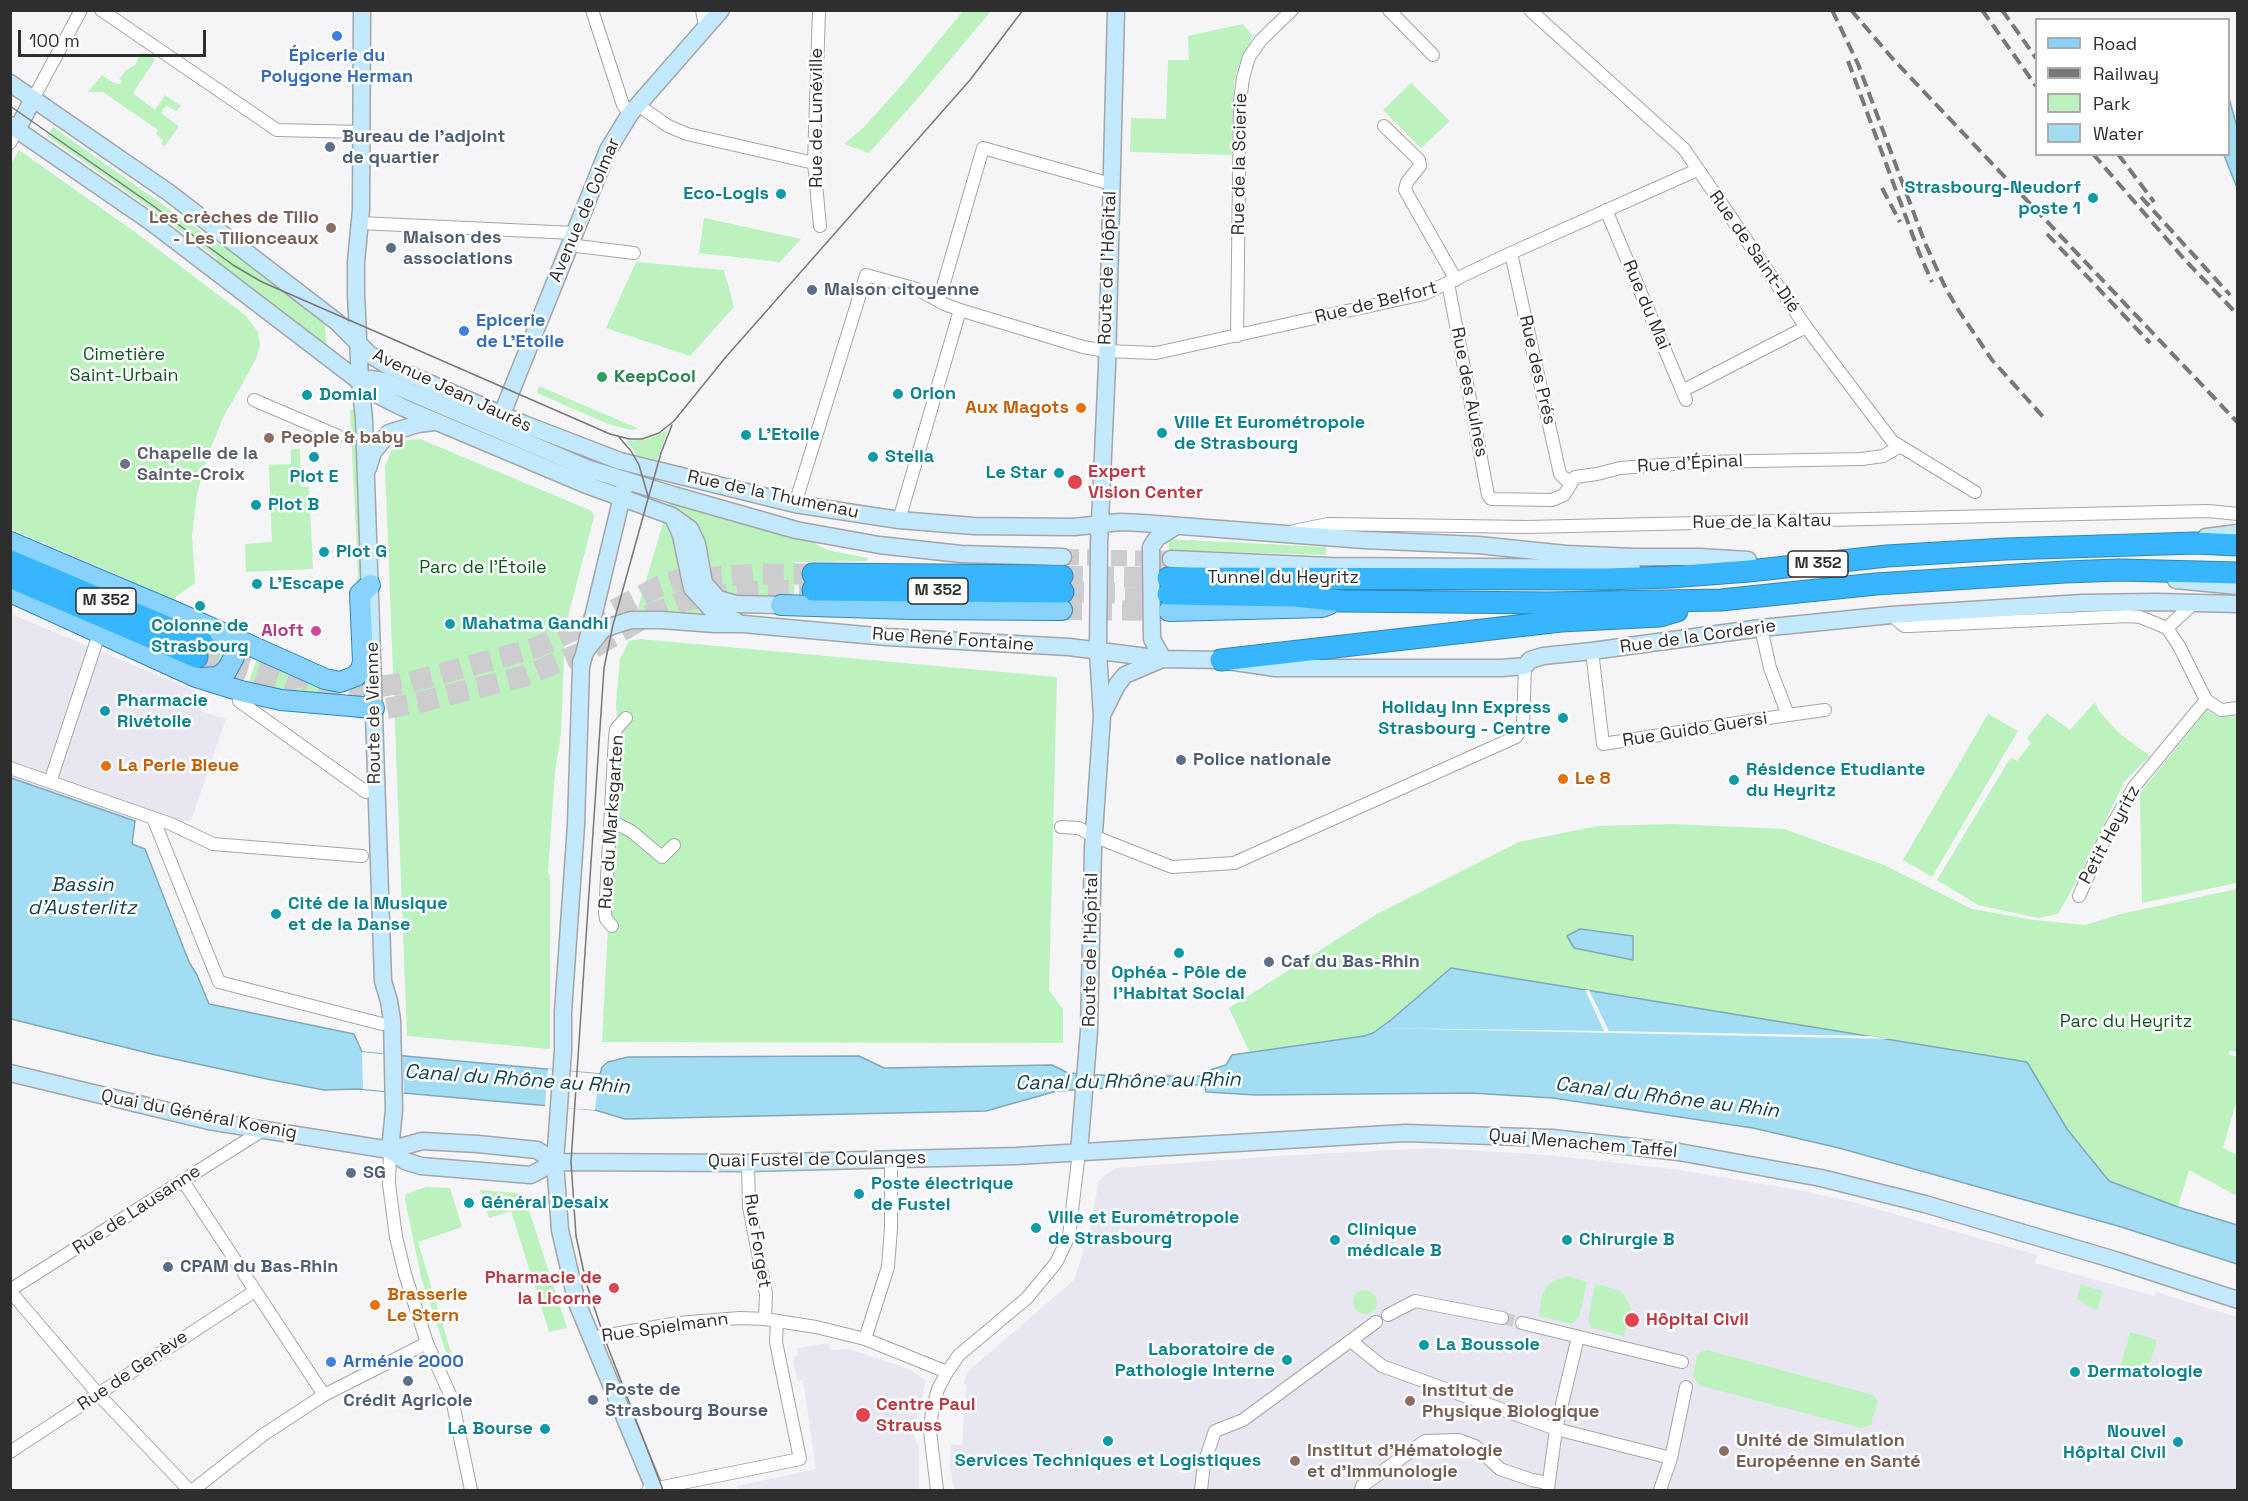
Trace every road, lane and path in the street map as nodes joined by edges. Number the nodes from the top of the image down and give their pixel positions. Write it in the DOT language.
graph roads {
  1 [pos="81,10"];
  2 [pos="101,10"];
  3 [pos="362,10"];
  4 [pos="592,10"];
  5 [pos="721,10"];
  6 [pos="819,10"];
  7 [pos="1116,10"];
  8 [pos="1292,10"];
  9 [pos="1389,10"];
  10 [pos="1530,10"];
  11 [pos="704,18"];
  12 [pos="1433,55"];
  13 [pos="10,83"];
  14 [pos="33,99"];
  15 [pos="634,110"];
  16 [pos="1384,126"];
  17 [pos="362,132"];
  18 [pos="13,133"];
  19 [pos="814,163"];
  20 [pos="1697,170"];
  21 [pos="1111,184"];
  22 [pos="1606,210"];
  23 [pos="360,224"];
  24 [pos="820,226"];
  25 [pos="572,239"];
  26 [pos="634,253"];
  27 [pos="1511,253"];
  28 [pos="1452,282"];
  29 [pos="939,300"];
  30 [pos="960,310"];
  31 [pos="1806,327"];
  32 [pos="1237,336"];
  33 [pos="358,344"];
  34 [pos="1106,351"];
  35 [pos="360,381"];
  36 [pos="254,400"];
  37 [pos="475,421"];
  38 [pos="438,422"];
  39 [pos="494,424"];
  40 [pos="338,436"];
  41 [pos="1899,447"];
  42 [pos="593,452"];
  43 [pos="620,461"];
  44 [pos="366,475"];
  45 [pos="626,480"];
  46 [pos="1571,480"];
  47 [pos="1975,492"];
  48 [pos="622,498"];
  49 [pos="795,504"];
  50 [pos="2238,514"];
  51 [pos="672,516"];
  52 [pos="899,520"];
  53 [pos="1100,525"];
  54 [pos="1175,527"];
  55 [pos="1287,533"];
  56 [pos="2238,533"];
  57 [pos="2206,537"];
  58 [pos="2238,539"];
  59 [pos="10,542"];
  60 [pos="2238,545"];
  61 [pos="1748,560"];
  62 [pos="10,561"];
  63 [pos="2120,570"];
  64 [pos="2238,573"];
  65 [pos="10,576"];
  66 [pos="813,582"];
  67 [pos="1062,584"];
  68 [pos="370,585"];
  69 [pos="1169,585"];
  70 [pos="2238,586"];
  71 [pos="10,592"];
  72 [pos="1721,600"];
  73 [pos="2195,602"];
  74 [pos="2238,604"];
  75 [pos="781,605"];
  76 [pos="1891,615"];
  77 [pos="742,624"];
  78 [pos="1761,628"];
  79 [pos="2167,628"];
  80 [pos="99,634"];
  81 [pos="235,639"];
  82 [pos="1592,651"];
  83 [pos="1098,652"];
  84 [pos="198,659"];
  85 [pos="1163,659"];
  86 [pos="1221,660"];
  87 [pos="581,662"];
  88 [pos="1525,666"];
  89 [pos="2206,700"];
  90 [pos="239,701"];
  91 [pos="374,708"];
  92 [pos="2238,708"];
  93 [pos="1825,710"];
  94 [pos="1788,715"];
  95 [pos="1102,716"];
  96 [pos="626,718"];
  97 [pos="10,768"];
  98 [pos="50,782"];
  99 [pos="366,792"];
  100 [pos="153,818"];
  101 [pos="619,825"];
  102 [pos="1061,827"];
  103 [pos="1094,836"];
  104 [pos="671,842"];
  105 [pos="362,856"];
  106 [pos="2079,896"];
  107 [pos="612,926"];
  108 [pos="382,1024"];
  109 [pos="10,1073"];
  110 [pos="263,1130"];
  111 [pos="390,1150"];
  112 [pos="1079,1152"];
  113 [pos="891,1160"];
  114 [pos="555,1162"];
  115 [pos="748,1163"];
  116 [pos="183,1181"];
  117 [pos="10,1291"];
  118 [pos="255,1291"];
  119 [pos="2238,1300"];
  120 [pos="1388,1315"];
  121 [pos="1502,1318"];
  122 [pos="771,1320"];
  123 [pos="1376,1322"];
  124 [pos="1522,1323"];
  125 [pos="1578,1337"];
  126 [pos="591,1338"];
  127 [pos="865,1339"];
  128 [pos="1351,1341"];
  129 [pos="427,1343"];
  130 [pos="1682,1362"];
  131 [pos="947,1372"];
  132 [pos="1686,1387"];
  133 [pos="98,1394"];
  134 [pos="324,1395"];
  135 [pos="1556,1429"];
  136 [pos="10,1452"];
  137 [pos="1671,1458"];
  138 [pos="1548,1487"];
  139 [pos="652,1490"];
  140 [pos="189,1491"];
  141 [pos="193,1491"];
  142 [pos="471,1491"];
  143 [pos="937,1491"];
  144 [pos="1201,1491"];
  145 [pos="1361,1491"];
  146 [pos="1660,1491"];
  1 -- 14 [label="street"];
  2 -- 17 [label="street"];
  3 -- 17 [label="main road, Route de Vienne"];
  4 -- 15 [label="street"];
  5 -- 11 [label="main road, Avenue de Colmar"];
  6 -- 19 [label="street, Rue de Lunéville"];
  7 -- 21 [label="main road, Route de l'Hôpital"];
  8 -- 32 [label="street, Rue de la Scierie"];
  9 -- 12 [label="street"];
  10 -- 20 [label="street, Rue de Saint-Dié"];
  11 -- 15 [label="main road, Avenue de Colmar"];
  13 -- 14 [label="main road, Avenue Jean Jaurès"];
  14 -- 18 [label="main road, Avenue Jean Jaurès"];
  14 -- 33 [label="main road, Avenue Jean Jaurès"];
  15 -- 19 [label="street"];
  15 -- 25 [label="main road, Avenue de Colmar"];
  16 -- 28 [label="street, Rue des Aulnes"];
  17 -- 23 [label="main road, Route de Vienne"];
  18 -- 35 [label="main road, Avenue Jean Jaurès"];
  19 -- 24 [label="street, Rue de Lunéville"];
  20 -- 22 [label="street, Rue de Belfort"];
  20 -- 31 [label="street, Rue de Saint-Dié"];
  21 -- 29 [label="street"];
  21 -- 34 [label="main road, Route de l'Hôpital"];
  22 -- 27 [label="street, Rue de Belfort"];
  22 -- 31 [label="street, Rue du Mai"];
  23 -- 25 [label="street"];
  23 -- 33 [label="main road, Route de Vienne"];
  25 -- 26 [label="street"];
  25 -- 39 [label="main road, Avenue de Colmar"];
  27 -- 28 [label="street, Rue de Belfort"];
  27 -- 46 [label="street, Rue des Prés"];
  28 -- 32 [label="street, Rue de Belfort"];
  28 -- 46 [label="street, Rue des Aulnes"];
  29 -- 30 [label="street, Rue de Belfort"];
  29 -- 49 [label="street, Rue de Belfort"];
  30 -- 34 [label="street, Rue de Belfort"];
  30 -- 52 [label="street"];
  31 -- 41 [label="street, Rue de Saint-Dié"];
  32 -- 34 [label="street, Rue de Belfort"];
  33 -- 35 [label="main road, Route de Vienne"];
  33 -- 39 [label="main road, Avenue Jean Jaurès"];
  34 -- 53 [label="main road, Route de l'Hôpital"];
  35 -- 37 [label="main road, Avenue Jean Jaurès"];
  35 -- 38 [label="main road, Avenue Jean Jaurès"];
  35 -- 44 [label="main road, Route de Vienne"];
  36 -- 40 [label="street"];
  37 -- 39 [label="main road, Avenue de Colmar"];
  38 -- 39 [label="main road, Avenue Jean Jaurès"];
  38 -- 44 [label="main road"];
  39 -- 42 [label="main road, Avenue Jean Jaurès"];
  39 -- 45 [label="main road, Avenue Jean Jaurès"];
  39 -- 48 [label="main road, Avenue Jean Jaurès"];
  41 -- 46 [label="street, Rue d'Épinal"];
  41 -- 47 [label="street, Rue de Saint-Dié"];
  42 -- 43 [label="main road, Rue de la Thumenau"];
  43 -- 45 [label="main road"];
  43 -- 49 [label="main road, Rue de la Thumenau"];
  44 -- 68 [label="main road, Route de Vienne"];
  45 -- 48 [label="main road"];
  45 -- 67 [label="main road, Avenue Jean Jaurès"];
  48 -- 51 [label="main road, Avenue Jean Jaurès"];
  48 -- 87 [label="main road"];
  49 -- 52 [label="main road, Rue de la Thumenau"];
  50 -- 55 [label="street, Rue de la Kaltau"];
  51 -- 75 [label="main road"];
  51 -- 77 [label="main road"];
  52 -- 53 [label="main road, Rue de la Thumenau"];
  53 -- 54 [label="main road, Rue de la Thumenau"];
  53 -- 83 [label="main road, Route de l'Hôpital"];
  54 -- 55 [label="main road, Rue de la Thumenau"];
  54 -- 85 [label="main road"];
  55 -- 61 [label="main road, Rue de la Thumenau"];
  56 -- 57 [label="main road"];
  57 -- 58 [label="main road"];
  57 -- 61 [label="main road"];
  59 -- 81 [label="main road"];
  60 -- 69 [label="highway, Tunnel du Heyritz / M 352"];
  61 -- 69 [label="main road"];
  62 -- 84 [label="highway, M 352"];
  63 -- 64 [label="highway, M 352"];
  63 -- 70 [label="main road"];
  63 -- 72 [label="highway, M 352"];
  65 -- 84 [label="highway, M 352"];
  66 -- 67 [label="highway, M 352"];
  67 -- 75 [label="main road"];
  68 -- 81 [label="main road"];
  68 -- 91 [label="main road, Route de Vienne"];
  69 -- 72 [label="highway, Tunnel du Heyritz / M 352"];
  71 -- 80 [label="main road"];
  72 -- 86 [label="highway"];
  73 -- 74 [label="main road, Rue de la Corderie"];
  73 -- 76 [label="main road, Rue de la Corderie"];
  73 -- 79 [label="street"];
  76 -- 78 [label="main road, Rue de la Corderie"];
  76 -- 79 [label="street"];
  77 -- 83 [label="main road, Rue René Fontaine"];
  77 -- 87 [label="main road"];
  78 -- 82 [label="main road, Rue de la Corderie"];
  78 -- 94 [label="street, Rue Guido Guersi"];
  79 -- 89 [label="street"];
  80 -- 84 [label="main road"];
  80 -- 98 [label="street"];
  81 -- 84 [label="main road"];
  82 -- 88 [label="main road, Rue de la Corderie"];
  82 -- 94 [label="street, Rue Guido Guersi"];
  83 -- 85 [label="main road, Rue René Fontaine"];
  83 -- 95 [label="main road, Route de l'Hôpital"];
  84 -- 91 [label="main road"];
  85 -- 86 [label="main road, Rue de la Corderie"];
  85 -- 95 [label="main road"];
  86 -- 88 [label="main road, Rue de la Corderie"];
  87 -- 114 [label="main road"];
  88 -- 103 [label="street"];
  89 -- 92 [label="street"];
  89 -- 106 [label="street, Petit Heyritz"];
  90 -- 99 [label="street"];
  91 -- 111 [label="main road, Route de Vienne"];
  93 -- 94 [label="street"];
  95 -- 103 [label="main road, Route de l'Hôpital"];
  96 -- 107 [label="street, Rue du Marksgarten"];
  97 -- 98 [label="street"];
  98 -- 100 [label="street"];
  100 -- 105 [label="street"];
  100 -- 108 [label="street"];
  101 -- 104 [label="street"];
  102 -- 103 [label="street"];
  103 -- 112 [label="main road, Route de l'Hôpital"];
  109 -- 110 [label="main road, Quai du Général Koenig"];
  110 -- 111 [label="main road, Quai du Général Koenig"];
  110 -- 116 [label="street, Rue de Lausanne"];
  111 -- 114 [label="main road, Quai du Général Koenig"];
  111 -- 114 [label="main road, Quai du Général Koenig"];
  111 -- 129 [label="street"];
  112 -- 113 [label="main road, Quai Fustel de Coulanges"];
  112 -- 119 [label="main road, Quai Menachem Taffel"];
  112 -- 131 [label="street"];
  113 -- 115 [label="main road, Quai Fustel de Coulanges"];
  113 -- 127 [label="street"];
  114 -- 115 [label="main road, Quai Fustel de Coulanges"];
  114 -- 126 [label="main road"];
  115 -- 122 [label="street, Rue Forget"];
  116 -- 117 [label="street, Rue de Lausanne"];
  116 -- 118 [label="street"];
  117 -- 133 [label="street"];
  118 -- 133 [label="street, Rue de Genève"];
  118 -- 134 [label="street"];
  120 -- 121 [label="street"];
  122 -- 126 [label="street, Rue Spielmann"];
  122 -- 127 [label="street, Rue Spielmann"];
  122 -- 139 [label="street, Rue Forget"];
  123 -- 128 [label="street"];
  124 -- 125 [label="street"];
  125 -- 130 [label="street"];
  125 -- 135 [label="street"];
  126 -- 139 [label="main road"];
  127 -- 131 [label="street, Rue Spielmann"];
  128 -- 135 [label="street"];
  128 -- 144 [label="street"];
  129 -- 134 [label="street"];
  129 -- 142 [label="street"];
  131 -- 143 [label="street"];
  132 -- 137 [label="street"];
  133 -- 136 [label="street, Rue de Genève"];
  133 -- 140 [label="street"];
  134 -- 141 [label="street"];
  135 -- 137 [label="street"];
  135 -- 138 [label="street"];
  137 -- 146 [label="street"];
  138 -- 145 [label="street"];
}
